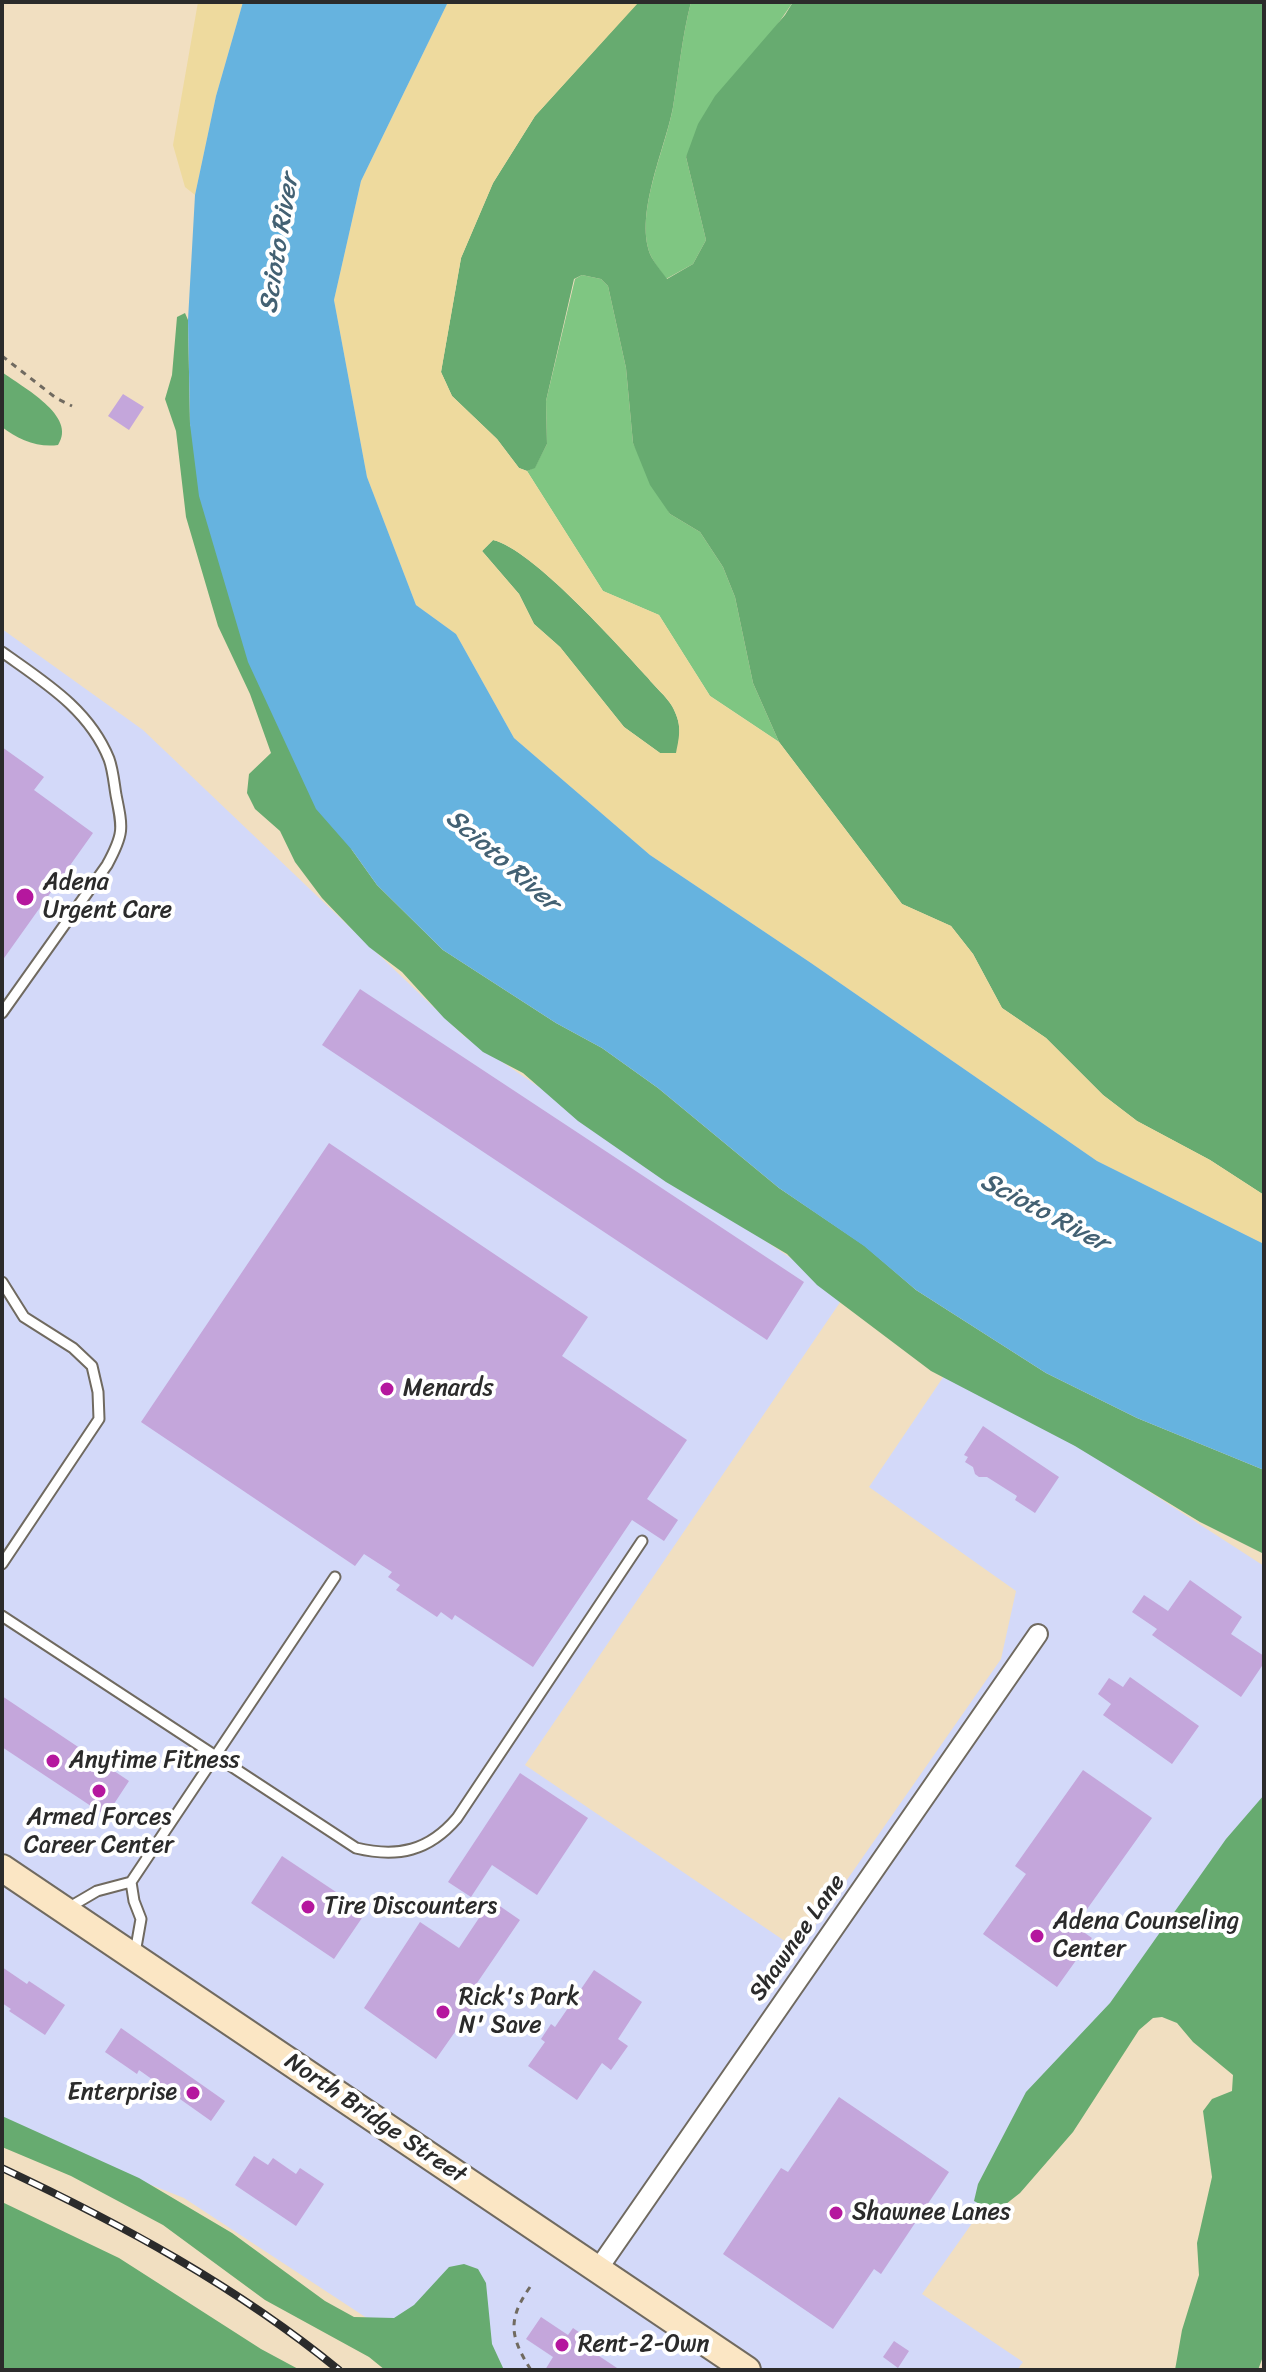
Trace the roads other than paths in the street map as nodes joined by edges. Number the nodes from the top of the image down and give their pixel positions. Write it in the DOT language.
graph roads {
  1 [pos="2,652"];
  2 [pos="2,1013"];
  3 [pos="2,1282"];
  4 [pos="642,1541"];
  5 [pos="2,1564"];
  6 [pos="335,1577"];
  7 [pos="2,1616"];
  8 [pos="1038,1634"];
  9 [pos="215,1756"];
  10 [pos="2,1868"];
  11 [pos="131,1882"];
  12 [pos="64,1910"];
  13 [pos="134,1958"];
  14 [pos="598,2269"];
  15 [pos="747,2370"];
  1 -- 2 [label="lane"];
  3 -- 5 [label="lane"];
  4 -- 9 [label="lane"];
  6 -- 9 [label="lane"];
  7 -- 9 [label="lane"];
  8 -- 14 [label="street, Shawnee Lane"];
  9 -- 11 [label="lane"];
  10 -- 12 [label="main road, North Bridge Street"];
  11 -- 12 [label="lane"];
  11 -- 13 [label="lane"];
  12 -- 13 [label="main road, North Bridge Street"];
  13 -- 14 [label="main road, North Bridge Street"];
  14 -- 15 [label="main road, North Bridge Street"];
}
